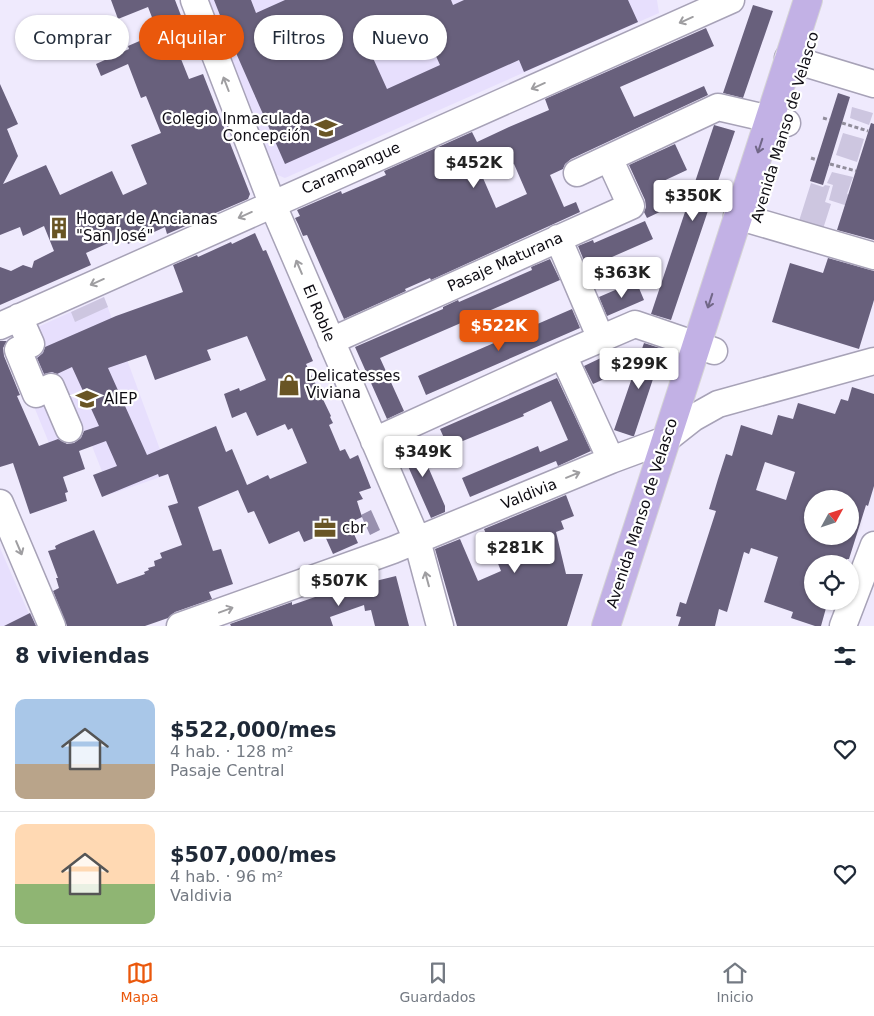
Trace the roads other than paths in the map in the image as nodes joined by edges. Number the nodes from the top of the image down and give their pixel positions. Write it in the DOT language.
graph roads {
  1 [pos="194,0"];
  2 [pos="731,0"];
  3 [pos="808,0"];
  4 [pos="825,0"];
  5 [pos="797,60"];
  6 [pos="874,84"];
  7 [pos="778,121"];
  8 [pos="609,158"];
  9 [pos="577,173"];
  10 [pos="272,203"];
  11 [pos="746,218"];
  12 [pos="558,238"];
  13 [pos="874,256"];
  14 [pos="10,322"];
  15 [pos="601,339"];
  16 [pos="331,341"];
  17 [pos="705,348"];
  18 [pos="563,355"];
  19 [pos="874,362"];
  20 [pos="693,418"];
  21 [pos="69,429"];
  22 [pos="666,440"];
  23 [pos="374,441"];
  24 [pos="611,460"];
  25 [pos="0,503"];
  26 [pos="417,540"];
  27 [pos="874,545"];
  28 [pos="52,626"];
  29 [pos="180,626"];
  30 [pos="440,626"];
  31 [pos="606,626"];
  32 [pos="624,626"];
  33 [pos="843,626"];
  10 -- 1 [label="street, El Roble, one-way"];
  2 -- 10 [label="street, Carampangue, one-way"];
  3 -- 5 [label="main road, Avenida Manso de Velasco"];
  4 -- 5 [label="main road, Avenida Manso de Velasco"];
  5 -- 6 [label="street"];
  5 -- 7 [label="main road, Avenida Manso de Velasco"];
  7 -- 8 [label="street"];
  7 -- 11 [label="main road, Avenida Manso de Velasco"];
  8 -- 9 [label="street"];
  8 -- 12 [label="street, Pasaje Maturana"];
  10 -- 14 [label="street, Carampangue, one-way"];
  16 -- 10 [label="street, El Roble, one-way"];
  11 -- 13 [label="street"];
  11 -- 17 [label="main road, Avenida Manso de Velasco"];
  12 -- 15 [label="street"];
  12 -- 16 [label="street, Pasaje Maturana"];
  14 -- 21 [label="street"];
  15 -- 17 [label="street"];
  15 -- 18 [label="street"];
  16 -- 23 [label="street, El Roble"];
  17 -- 20 [label="main road, Avenida Manso de Velasco"];
  17 -- 22 [label="main road, Avenida Manso de Velasco"];
  18 -- 23 [label="street"];
  18 -- 24 [label="street"];
  19 -- 20 [label="street, Valdivia"];
  20 -- 22 [label="street, Valdivia"];
  20 -- 32 [label="main road, Avenida Manso de Velasco"];
  22 -- 24 [label="street, Valdivia"];
  22 -- 31 [label="main road, Avenida Manso de Velasco"];
  23 -- 26 [label="street, El Roble"];
  26 -- 24 [label="street, Valdivia, one-way"];
  25 -- 28 [label="street, one-way"];
  29 -- 26 [label="street, Valdivia, one-way"];
  30 -- 26 [label="street, El Roble, one-way"];
  27 -- 33 [label="street"];
}
